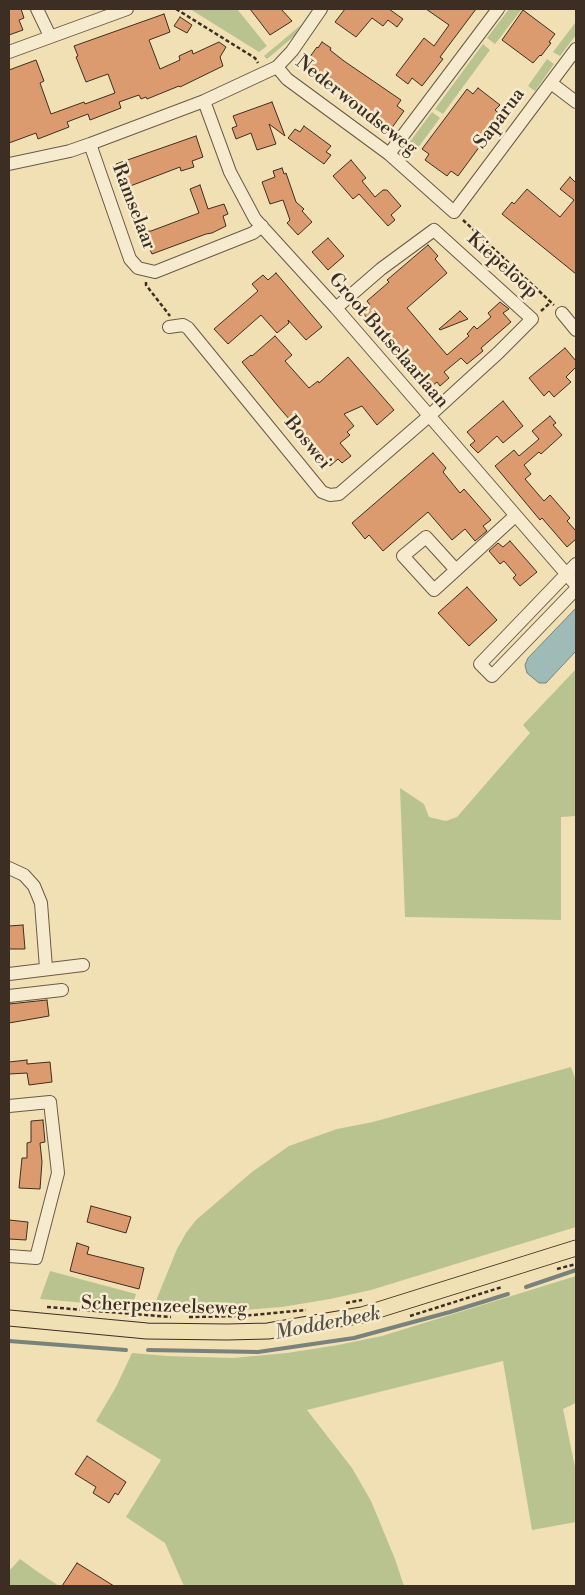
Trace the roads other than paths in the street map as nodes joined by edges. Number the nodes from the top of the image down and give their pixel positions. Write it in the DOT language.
graph roads {
  1 [pos="37,9"];
  2 [pos="127,9"];
  3 [pos="321,9"];
  4 [pos="496,10"];
  5 [pos="50,36"];
  6 [pos="576,49"];
  7 [pos="9,52"];
  8 [pos="271,70"];
  9 [pos="551,83"];
  10 [pos="204,101"];
  11 [pos="576,102"];
  12 [pos="90,144"];
  13 [pos="389,154"];
  14 [pos="9,164"];
  15 [pos="454,212"];
  16 [pos="262,226"];
  17 [pos="336,308"];
  18 [pos="562,313"];
  19 [pos="173,326"];
  20 [pos="576,330"];
  21 [pos="429,416"];
  22 [pos="515,516"];
  23 [pos="576,564"];
  24 [pos="456,570"];
  25 [pos="566,575"];
  26 [pos="576,584"];
  27 [pos="576,589"];
  28 [pos="9,868"];
  29 [pos="83,964"];
  30 [pos="46,968"];
  31 [pos="9,974"];
  32 [pos="62,990"];
  33 [pos="9,996"];
  34 [pos="9,1106"];
  35 [pos="576,1248"];
  36 [pos="9,1256"];
  37 [pos="9,1318"];
  1 -- 5 [label="street"];
  2 -- 5 [label="street"];
  3 -- 8 [label="street"];
  4 -- 13 [label="street"];
  5 -- 7 [label="street"];
  6 -- 9 [label="street, Saparua"];
  8 -- 10 [label="street, Nederwoudseweg"];
  8 -- 13 [label="street, Nederwoudseweg"];
  9 -- 11 [label="street"];
  9 -- 15 [label="street, Saparua"];
  10 -- 12 [label="street, Nederwoudseweg"];
  10 -- 16 [label="street, Groot Butselaarlaan"];
  12 -- 14 [label="street, Nederwoudseweg"];
  12 -- 16 [label="street, Ramselaar"];
  13 -- 15 [label="street, Nederwoudseweg"];
  16 -- 17 [label="street, Groot Butselaarlaan"];
  17 -- 21 [label="street, Groot Butselaarlaan"];
  17 -- 21 [label="street, Kiepeloop"];
  18 -- 20 [label="street"];
  19 -- 21 [label="street, Boswei"];
  21 -- 22 [label="street, Groot Butselaarlaan"];
  22 -- 24 [label="street"];
  22 -- 25 [label="street, Groot Butselaarlaan"];
  23 -- 25 [label="street"];
  25 -- 26 [label="street, Groot Butselaarlaan"];
  25 -- 27 [label="street"];
  28 -- 30 [label="street"];
  29 -- 30 [label="street"];
  30 -- 31 [label="street"];
  32 -- 33 [label="street"];
  34 -- 36 [label="street"];
  35 -- 37 [label="main road, Scherpenzeelseweg"];
}
